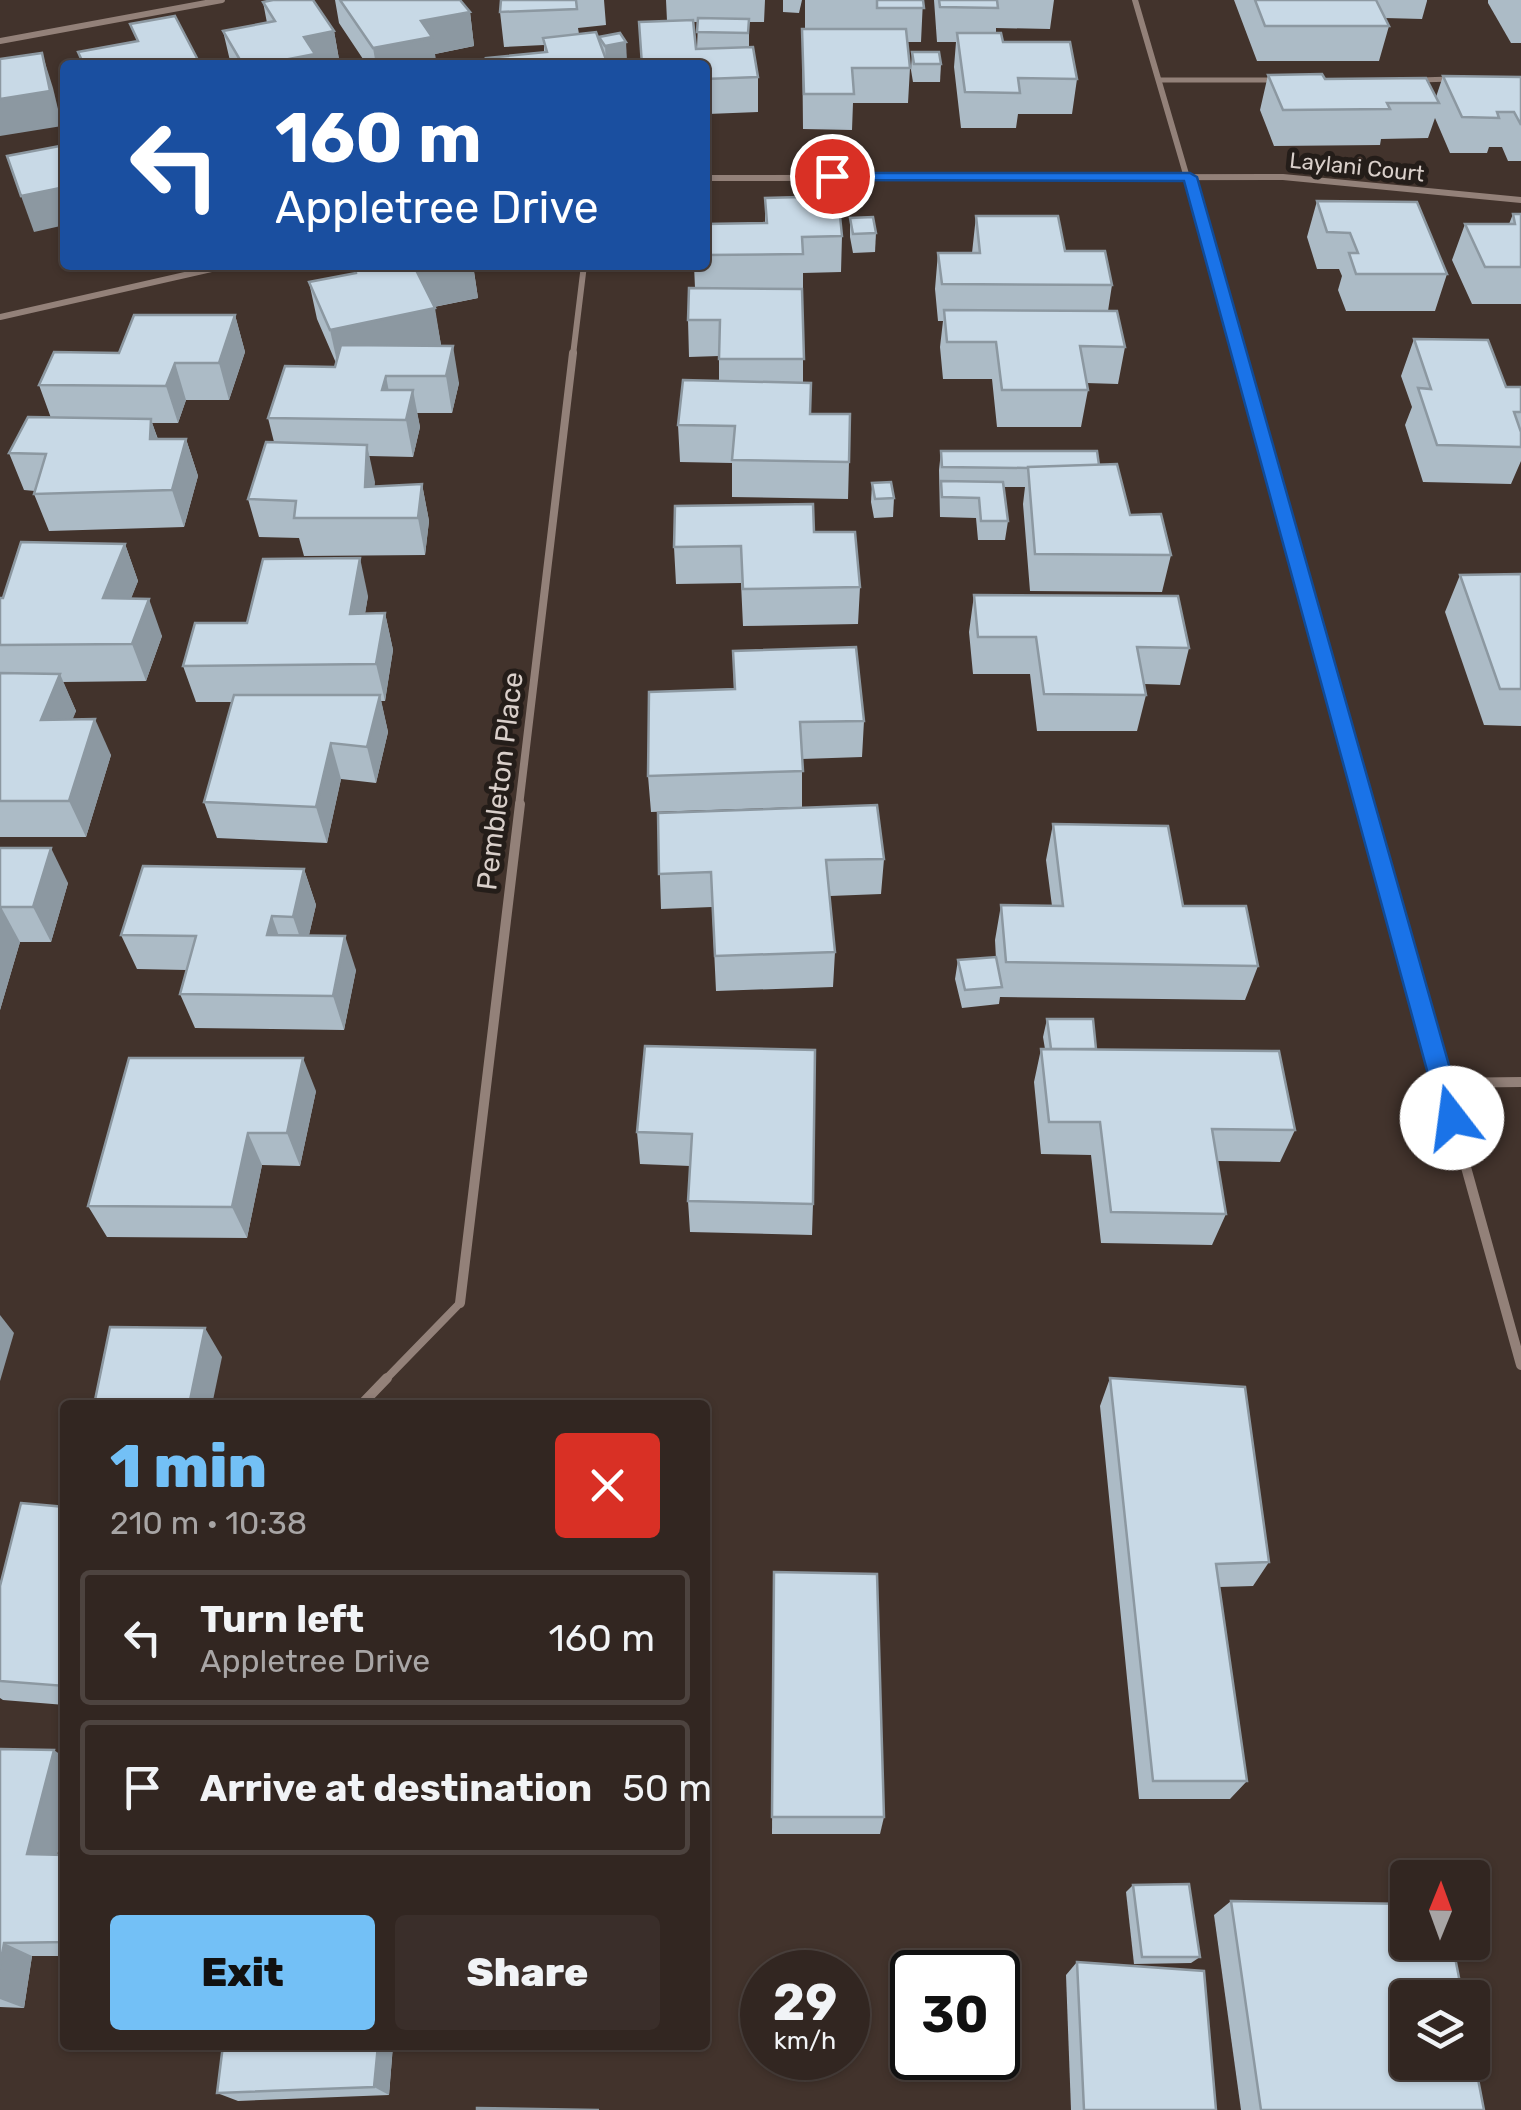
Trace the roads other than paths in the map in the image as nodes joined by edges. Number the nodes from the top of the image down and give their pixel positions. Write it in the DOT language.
graph roads {
  1 [pos="222,0"];
  2 [pos="1135,0"];
  3 [pos="0,41"];
  4 [pos="1160,80"];
  5 [pos="1293,80"];
  6 [pos="1407,80"];
  7 [pos="1464,80"];
  8 [pos="1190,177"];
  9 [pos="710,178"];
  10 [pos="1521,200"];
  11 [pos="207,270"];
  12 [pos="583,270"];
  13 [pos="0,318"];
  14 [pos="1521,1082"];
  15 [pos="1442,1083"];
  16 [pos="460,1303"];
  17 [pos="1521,1365"];
  18 [pos="366,1400"];
  1 -- 3 [label="street"];
  2 -- 4 [label="street"];
  4 -- 5 [label="lane"];
  4 -- 8 [label="street"];
  6 -- 7 [label="lane"];
  8 -- 9 [label="street, Laylani Court"];
  8 -- 10 [label="street, Laylani Court"];
  8 -- 15 [label="street"];
  11 -- 13 [label="street"];
  12 -- 16 [label="street, Pembleton Place"];
  14 -- 15 [label="street"];
  15 -- 17 [label="street"];
  16 -- 18 [label="lane"];
}
